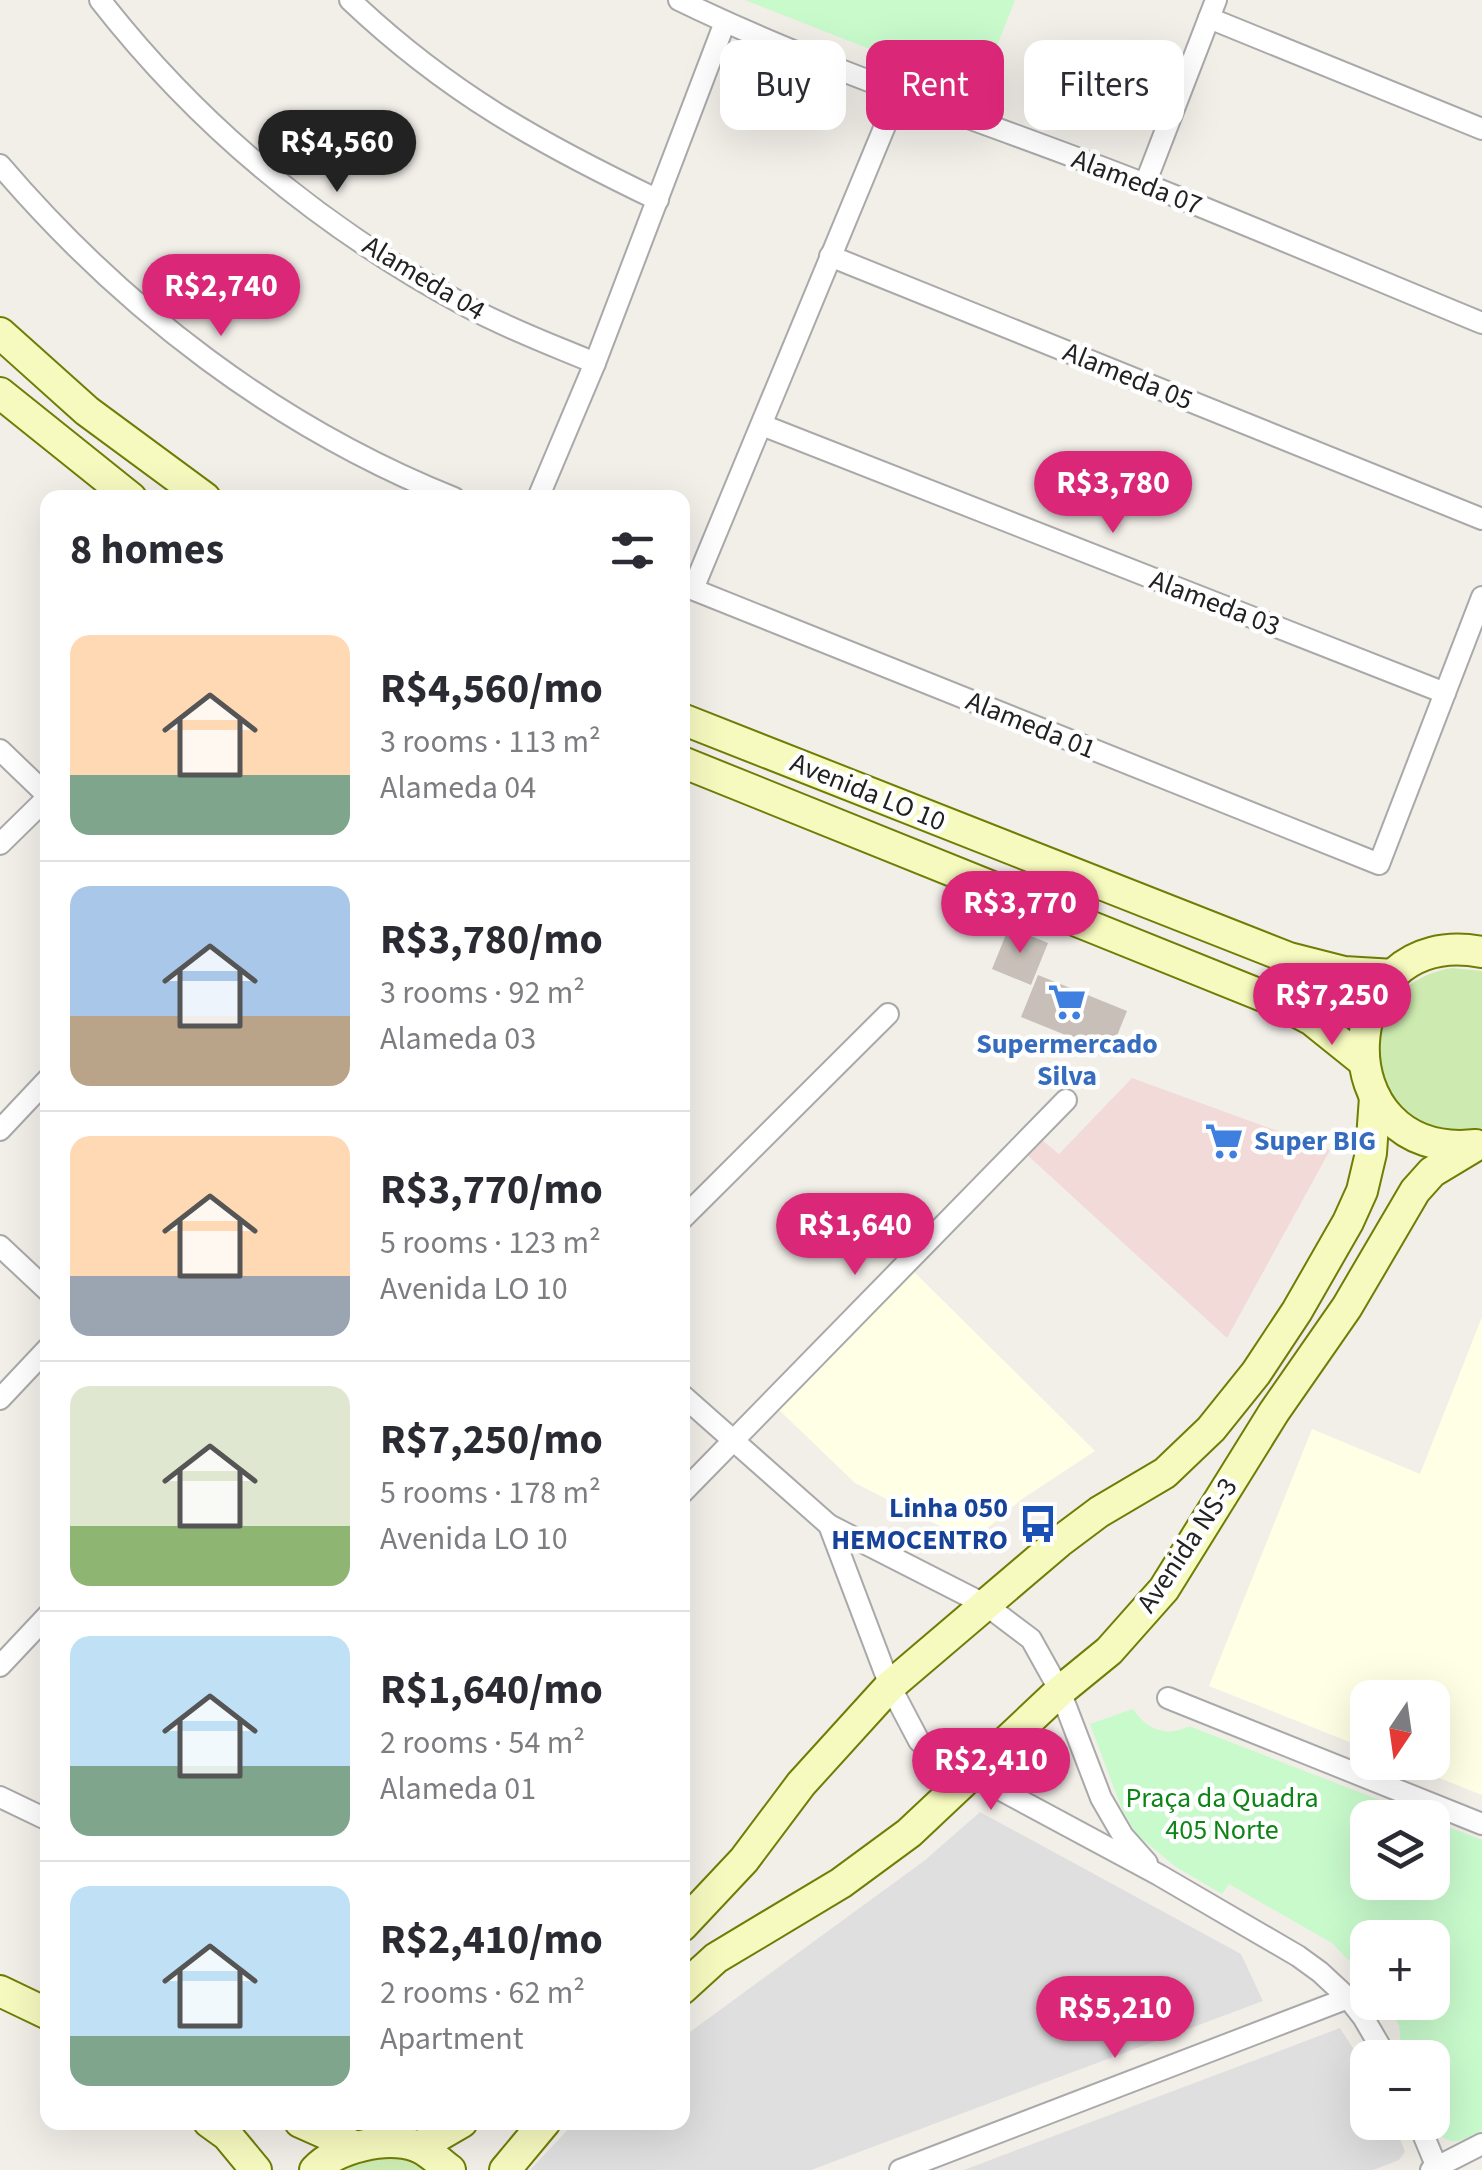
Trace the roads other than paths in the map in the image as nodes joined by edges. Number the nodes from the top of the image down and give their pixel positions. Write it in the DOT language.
graph roads {
  1 [pos="100,0"];
  2 [pos="350,0"];
  3 [pos="680,0"];
  4 [pos="1212,9"];
  5 [pos="725,22"];
  6 [pos="866,79"];
  7 [pos="1482,128"];
  8 [pos="883,130"];
  9 [pos="1001,130"];
  10 [pos="0,165"];
  11 [pos="1145,184"];
  12 [pos="658,200"];
  13 [pos="830,256"];
  14 [pos="1482,323"];
  15 [pos="0,332"];
  16 [pos="595,363"];
  17 [pos="0,392"];
  18 [pos="762,425"];
  19 [pos="121,490"];
  20 [pos="194,490"];
  21 [pos="436,490"];
  22 [pos="541,490"];
  23 [pos="1482,519"];
  24 [pos="690,583"];
  25 [pos="690,588"];
  26 [pos="1482,597"];
  27 [pos="1445,693"];
  28 [pos="690,722"];
  29 [pos="0,750"];
  30 [pos="690,765"];
  31 [pos="40,789"];
  32 [pos="40,805"];
  33 [pos="0,844"];
  34 [pos="1482,932"];
  35 [pos="1469,951"];
  36 [pos="1394,974"];
  37 [pos="888,1014"];
  38 [pos="1362,1061"];
  39 [pos="40,1088"];
  40 [pos="1375,1097"];
  41 [pos="1066,1100"];
  42 [pos="0,1130"];
  43 [pos="1478,1145"];
  44 [pos="690,1212"];
  45 [pos="0,1246"];
  46 [pos="40,1284"];
  47 [pos="40,1356"];
  48 [pos="0,1399"];
  49 [pos="690,1402"];
  50 [pos="730,1440"];
  51 [pos="690,1484"];
  52 [pos="829,1524"];
  53 [pos="986,1605"];
  54 [pos="40,1624"];
  55 [pos="0,1666"];
  56 [pos="890,1686"];
  57 [pos="1060,1691"];
  58 [pos="1168,1698"];
  59 [pos="971,1774"];
  60 [pos="0,1797"];
  61 [pos="40,1816"];
  62 [pos="1482,1824"];
  63 [pos="1158,1875"];
  64 [pos="690,1917"];
  65 [pos="690,1982"];
  66 [pos="0,1991"];
  67 [pos="1348,1998"];
  68 [pos="40,2010"];
  69 [pos="1376,2040"];
  70 [pos="219,2130"];
  71 [pos="318,2130"];
  72 [pos="448,2130"];
  73 [pos="538,2130"];
  74 [pos="1425,2140"];
  75 [pos="1482,2144"];
  76 [pos="354,2146"];
  77 [pos="419,2147"];
  78 [pos="1435,2169"];
  79 [pos="256,2170"];
  80 [pos="315,2170"];
  81 [pos="450,2170"];
  82 [pos="505,2170"];
  83 [pos="900,2170"];
  1 -- 16 [label="street, Alameda 04"];
  2 -- 12 [label="street"];
  3 -- 5 [label="street, Alameda 07"];
  4 -- 7 [label="street"];
  4 -- 11 [label="street"];
  5 -- 6 [label="street, Alameda 07"];
  5 -- 12 [label="street"];
  8 -- 13 [label="street"];
  9 -- 11 [label="street, Alameda 07"];
  10 -- 21 [label="street"];
  11 -- 14 [label="street, Alameda 07"];
  12 -- 16 [label="street"];
  13 -- 18 [label="street"];
  13 -- 23 [label="street, Alameda 05"];
  15 -- 20 [label="street"];
  16 -- 22 [label="street"];
  17 -- 19 [label="street"];
  18 -- 24 [label="street"];
  18 -- 27 [label="street, Alameda 03"];
  25 -- 27 [label="street, Alameda 01"];
  26 -- 27 [label="street"];
  28 -- 36 [label="street, Avenida LO 10"];
  29 -- 31 [label="street"];
  30 -- 38 [label="street, Avenida LO 10"];
  32 -- 33 [label="street"];
  34 -- 35 [label="street"];
  35 -- 36 [label="street"];
  36 -- 38 [label="street, Avenida NS-3"];
  37 -- 44 [label="street"];
  38 -- 40 [label="street, Avenida NS-3"];
  39 -- 42 [label="street"];
  40 -- 43 [label="street, Avenida NS-3"];
  40 -- 53 [label="street, Avenida NS-3"];
  41 -- 50 [label="street"];
  43 -- 57 [label="street, Avenida NS-3"];
  45 -- 46 [label="street"];
  47 -- 48 [label="street"];
  49 -- 50 [label="street"];
  50 -- 51 [label="street"];
  50 -- 52 [label="street"];
  52 -- 53 [label="street"];
  52 -- 56 [label="street"];
  53 -- 56 [label="street, Avenida NS-3"];
  53 -- 57 [label="street"];
  54 -- 55 [label="street"];
  56 -- 59 [label="street"];
  56 -- 64 [label="street, Avenida NS-3"];
  57 -- 59 [label="street, Avenida NS-3"];
  57 -- 63 [label="street"];
  58 -- 62 [label="street"];
  59 -- 63 [label="street"];
  59 -- 65 [label="street, Avenida NS-3"];
  60 -- 61 [label="street"];
  63 -- 67 [label="street"];
  66 -- 68 [label="street"];
  67 -- 69 [label="street"];
  67 -- 83 [label="street"];
  70 -- 79 [label="street"];
  71 -- 76 [label="street"];
  72 -- 77 [label="street"];
  73 -- 82 [label="street"];
  74 -- 78 [label="street"];
  75 -- 78 [label="street"];
  76 -- 77 [label="street"];
  76 -- 80 [label="street"];
  77 -- 81 [label="street"];
}
